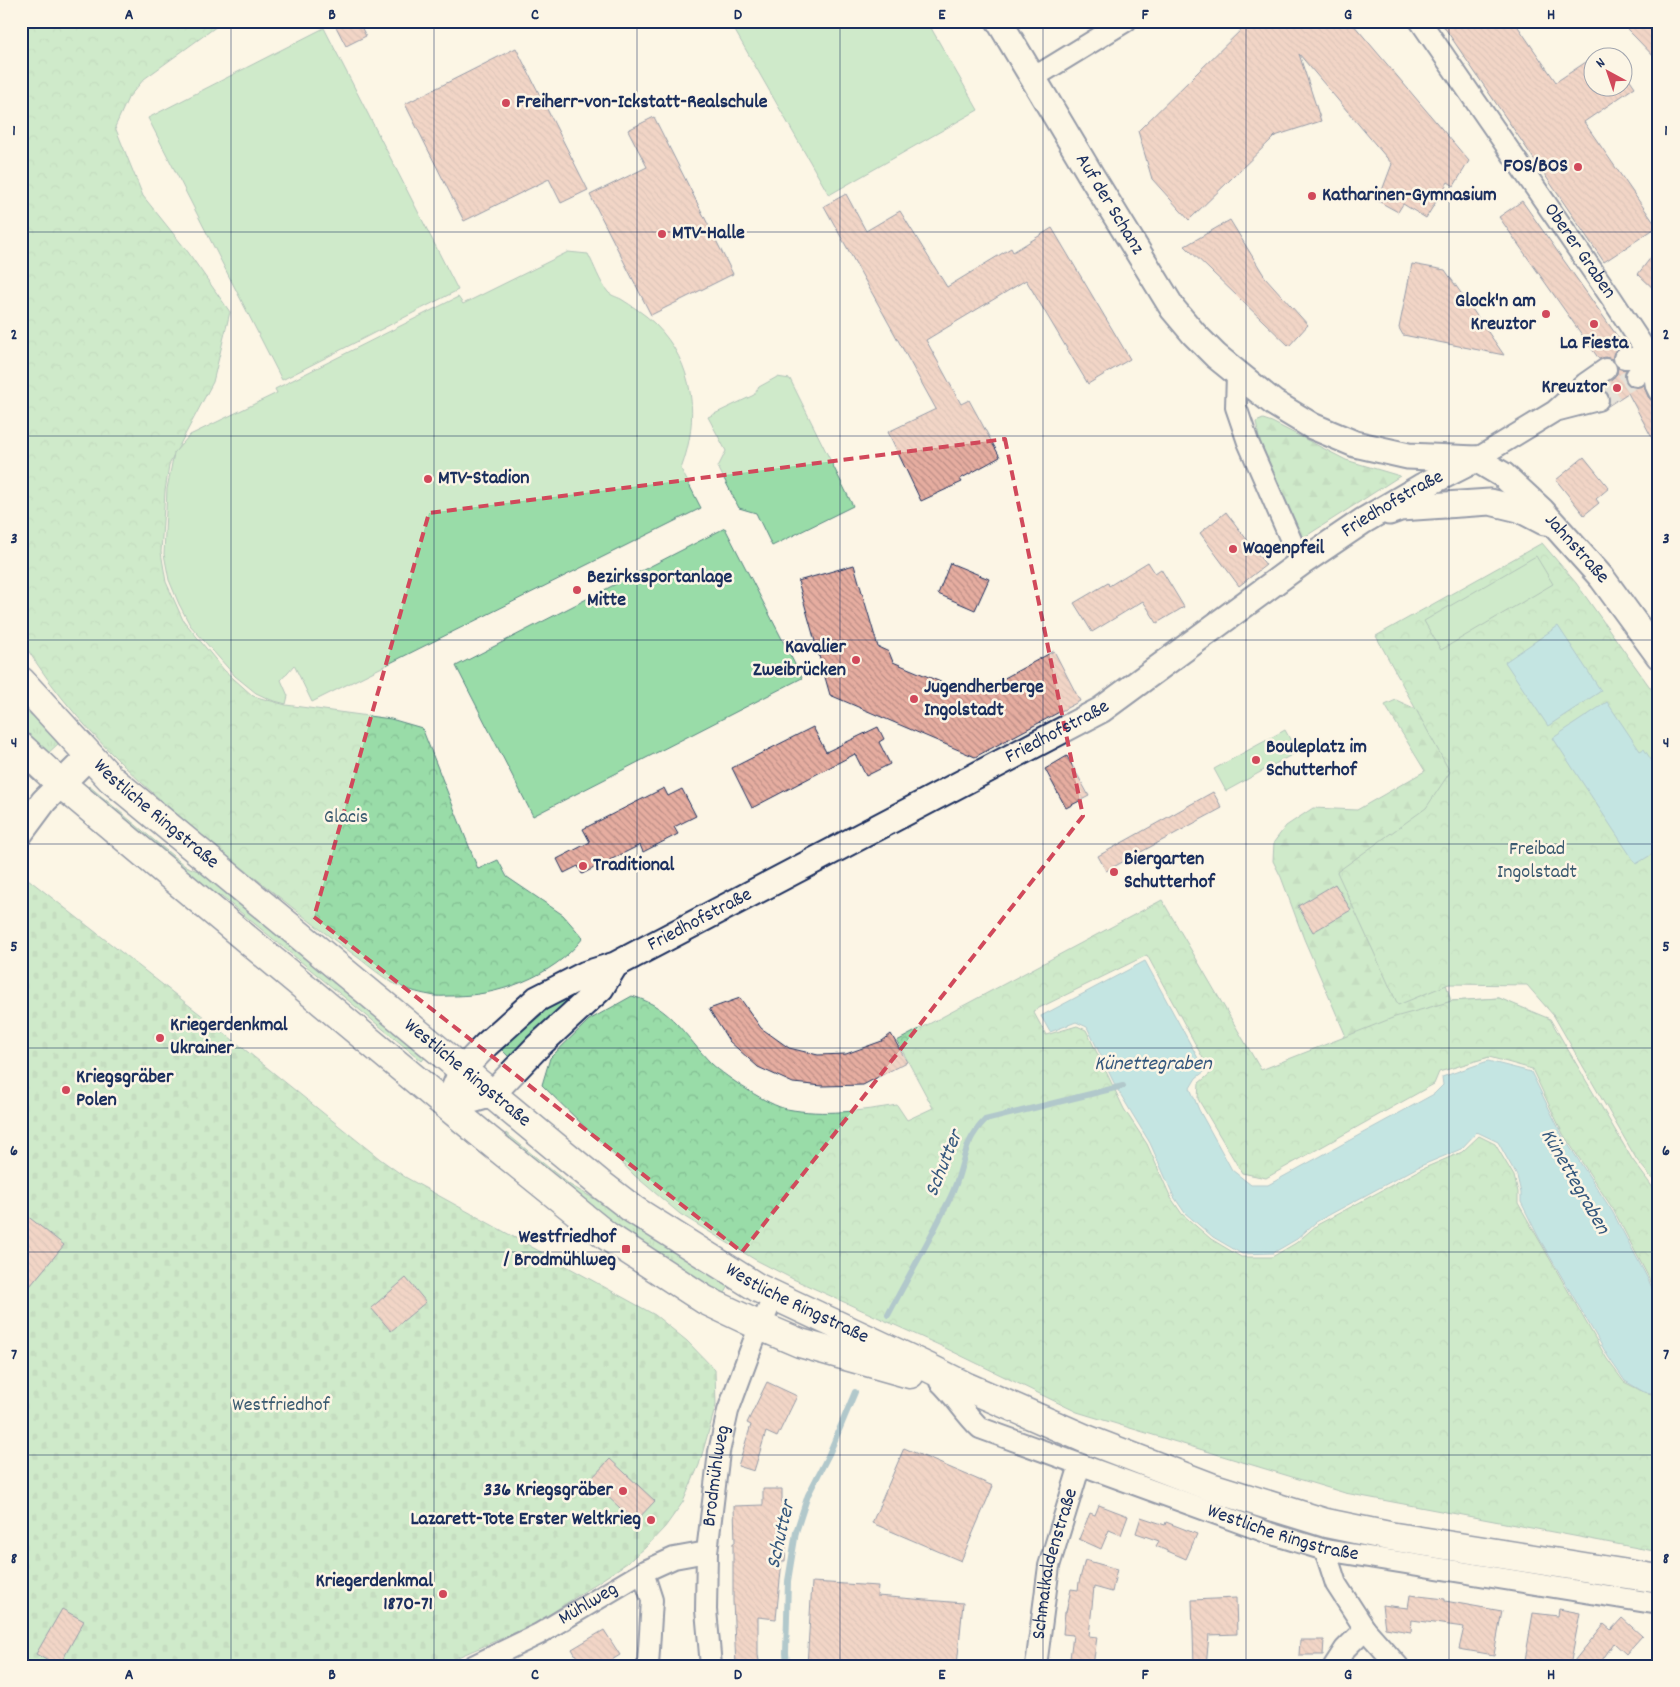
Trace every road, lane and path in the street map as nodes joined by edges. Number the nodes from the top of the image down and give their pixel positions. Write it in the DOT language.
graph roads {
  1 [pos="999,21"];
  2 [pos="1126,21"];
  3 [pos="1420,21"];
  4 [pos="1033,78"];
  5 [pos="1655,357"];
  6 [pos="1624,358"];
  7 [pos="1606,369"];
  8 [pos="1237,374"];
  9 [pos="1636,376"];
  10 [pos="1659,392"];
  11 [pos="1598,400"];
  12 [pos="1555,411"];
  13 [pos="1476,459"];
  14 [pos="1363,521"];
  15 [pos="1557,529"];
  16 [pos="1301,563"];
  17 [pos="1659,656"];
  18 [pos="21,681"];
  19 [pos="21,747"];
  20 [pos="89,756"];
  21 [pos="60,783"];
  22 [pos="21,832"];
  23 [pos="615,965"];
  24 [pos="462,1070"];
  25 [pos="492,1094"];
  26 [pos="449,1107"];
  27 [pos="774,1296"];
  28 [pos="760,1326"];
  29 [pos="940,1382"];
  30 [pos="967,1387"];
  31 [pos="1080,1465"];
  32 [pos="1325,1550"];
  33 [pos="706,1552"];
  34 [pos="643,1572"];
  35 [pos="1659,1579"];
  36 [pos="1659,1604"];
  37 [pos="1365,1629"];
  38 [pos="473,1666"];
  39 [pos="648,1666"];
  40 [pos="711,1666"];
  41 [pos="1036,1666"];
  42 [pos="1334,1666"];
  43 [pos="1398,1666"];
  1 -- 4 [label="street, Auf der Schanz"];
  2 -- 4 [label="street"];
  3 -- 5 [label="street, Oberer Graben"];
  4 -- 8 [label="street, Auf der Schanz"];
  5 -- 6 [label="street"];
  5 -- 9 [label="street"];
  5 -- 10 [label="street"];
  7 -- 12 [label="street"];
  8 -- 13 [label="street, Auf der Schanz"];
  8 -- 16 [label="street"];
  11 -- 12 [label="street"];
  12 -- 13 [label="street"];
  13 -- 14 [label="street, Friedhofstraße"];
  13 -- 15 [label="street, Jahnstraße"];
  14 -- 15 [label="street"];
  14 -- 16 [label="street, Friedhofstraße"];
  15 -- 17 [label="street, Jahnstraße"];
  16 -- 23 [label="street, Friedhofstraße"];
  18 -- 20 [label="main road, Westliche Ringstraße"];
  19 -- 21 [label="main road, Westliche Ringstraße"];
  20 -- 21 [label="street"];
  20 -- 24 [label="main road, Westliche Ringstraße"];
  21 -- 22 [label="street"];
  21 -- 26 [label="main road, Westliche Ringstraße"];
  23 -- 24 [label="street, Friedhofstraße"];
  23 -- 25 [label="street"];
  24 -- 25 [label="main road, Westliche Ringstraße"];
  24 -- 26 [label="street, Friedhofstraße"];
  25 -- 26 [label="street"];
  25 -- 27 [label="main road, Westliche Ringstraße"];
  26 -- 28 [label="main road, Westliche Ringstraße"];
  27 -- 28 [label="street, Brodmühlweg"];
  27 -- 30 [label="main road, Westliche Ringstraße"];
  28 -- 29 [label="main road, Westliche Ringstraße"];
  28 -- 33 [label="street, Brodmühlweg"];
  29 -- 30 [label="main road, Westliche Ringstraße"];
  29 -- 31 [label="street, Westliche Ringstraße"];
  30 -- 35 [label="main road, Westliche Ringstraße"];
  31 -- 32 [label="street, Westliche Ringstraße"];
  31 -- 41 [label="street, Schmalkaldenstraße"];
  32 -- 36 [label="street, Westliche Ringstraße"];
  32 -- 37 [label="street"];
  33 -- 34 [label="street, Mühlweg"];
  33 -- 40 [label="street, Brodmühlweg"];
  34 -- 38 [label="street, Mühlweg"];
  34 -- 39 [label="street"];
  37 -- 42 [label="street"];
  37 -- 43 [label="street"];
}
